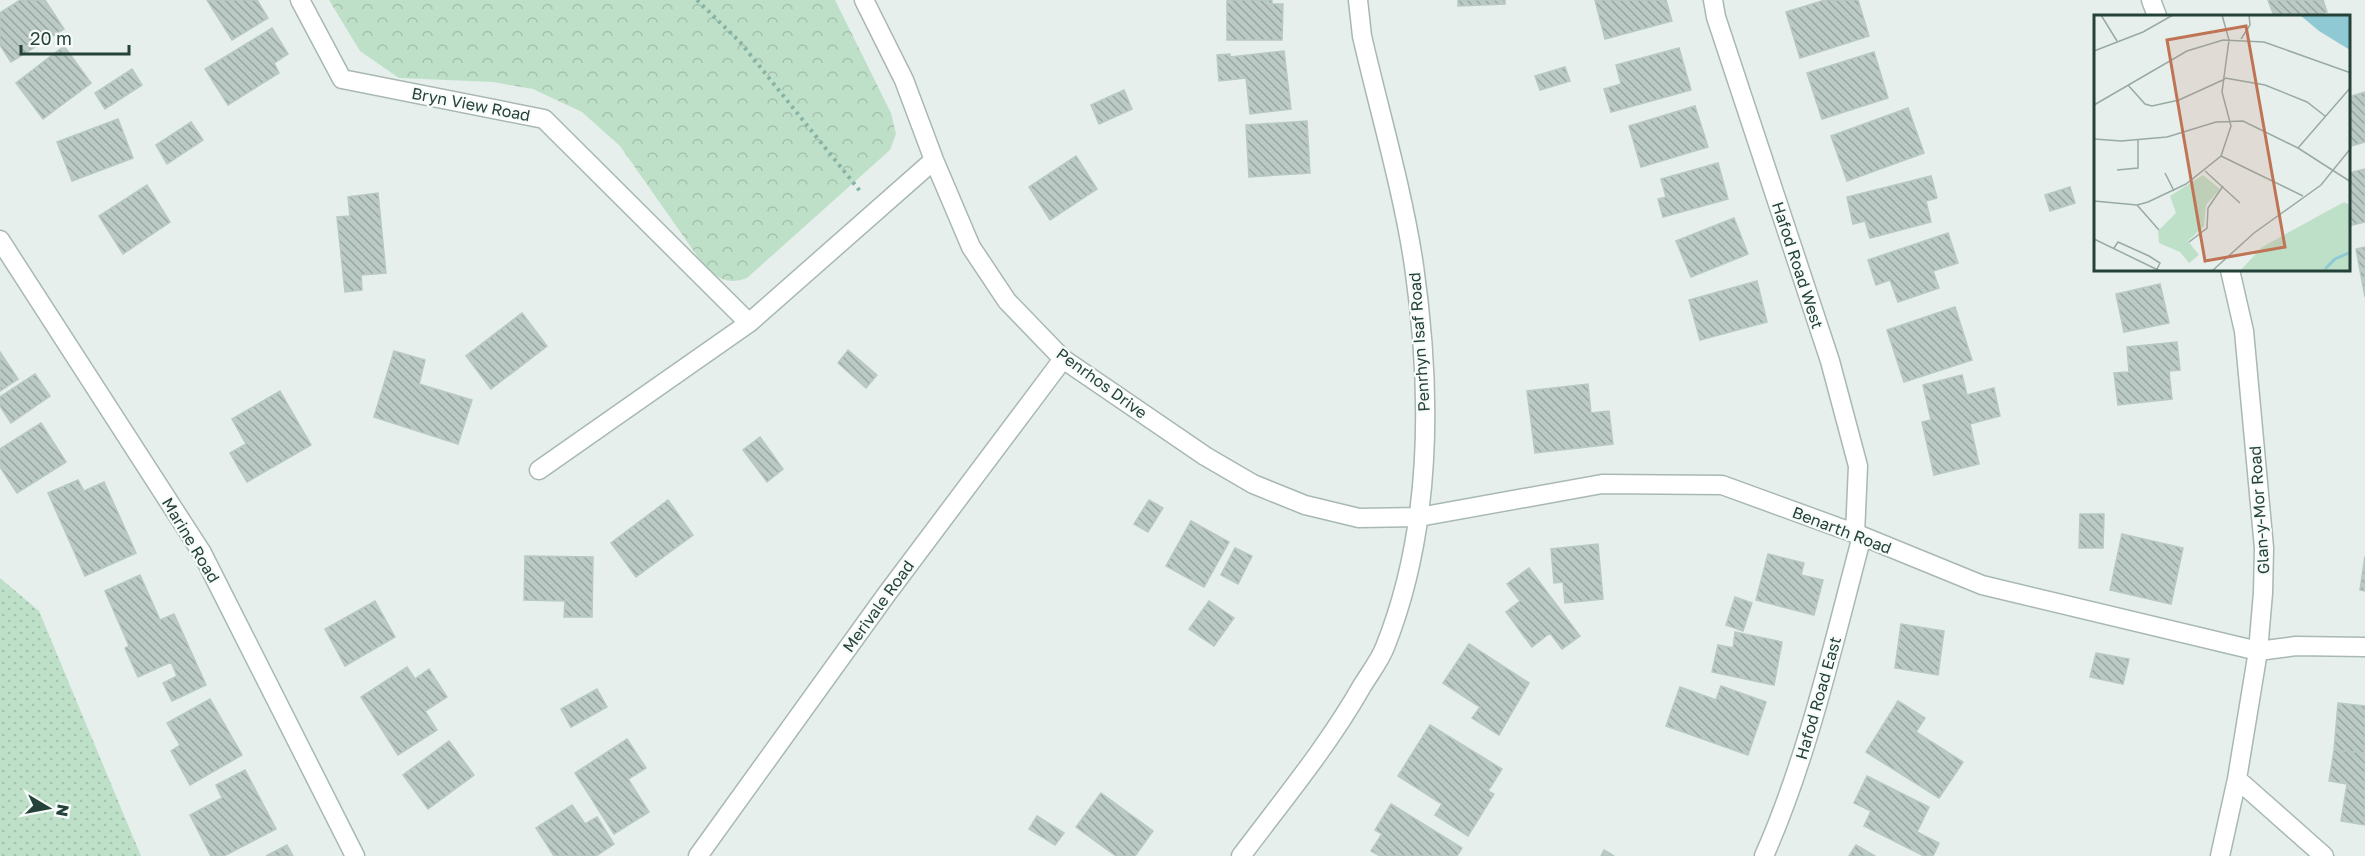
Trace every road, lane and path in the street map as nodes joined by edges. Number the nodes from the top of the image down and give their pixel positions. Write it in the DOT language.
graph roads {
  1 [pos="300,0"];
  2 [pos="697,0"];
  3 [pos="864,0"];
  4 [pos="1358,0"];
  5 [pos="1713,0"];
  6 [pos="2151,0"];
  7 [pos="2157,15"];
  8 [pos="933,160"];
  9 [pos="876,210"];
  10 [pos="0,240"];
  11 [pos="2230,272"];
  12 [pos="749,323"];
  13 [pos="1063,358"];
  14 [pos="539,470"];
  15 [pos="1419,517"];
  16 [pos="1859,535"];
  17 [pos="2365,647"];
  18 [pos="2258,651"];
  19 [pos="2237,779"];
  20 [pos="355,856"];
  21 [pos="698,856"];
  22 [pos="1241,856"];
  23 [pos="1764,856"];
  24 [pos="2220,856"];
  25 [pos="2324,856"];
  1 -- 12 [label="street, Bryn View Road"];
  2 -- 9 [label="path"];
  3 -- 8 [label="street, Penrhos Drive"];
  4 -- 15 [label="street, Penrhyn Isaf Road"];
  5 -- 16 [label="street, Hafod Road West"];
  6 -- 7 [label="street"];
  8 -- 9 [label="street"];
  8 -- 13 [label="street, Penrhos Drive"];
  9 -- 12 [label="street"];
  10 -- 20 [label="street, Marine Road"];
  11 -- 18 [label="street, Glan-y-Mor Road"];
  12 -- 14 [label="street"];
  13 -- 15 [label="street, Penrhos Drive"];
  13 -- 21 [label="street, Merivale Road"];
  15 -- 16 [label="street, Benarth Road"];
  15 -- 22 [label="street, Penrhyn Isaf Road"];
  16 -- 18 [label="street, Benarth Road"];
  16 -- 23 [label="street, Hafod Road East"];
  17 -- 18 [label="street"];
  18 -- 19 [label="street, Glan-y-Mor Road"];
  19 -- 24 [label="street, Glan-y-Mor Road"];
  19 -- 25 [label="street"];
}
